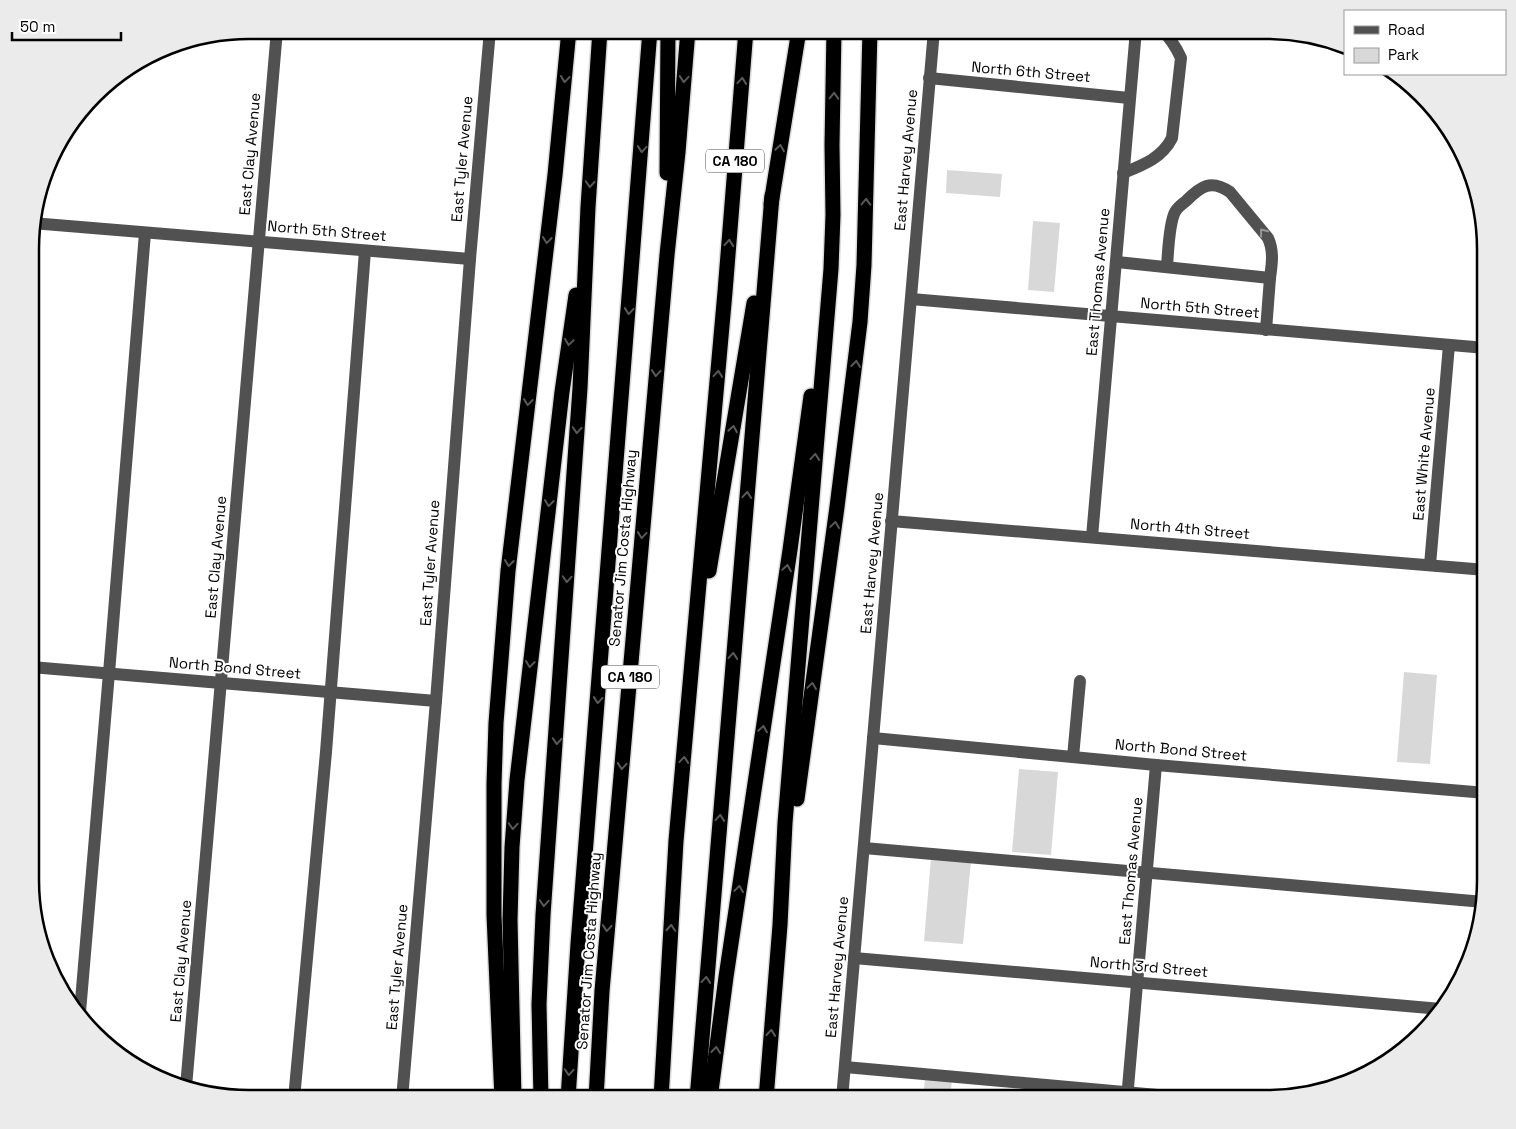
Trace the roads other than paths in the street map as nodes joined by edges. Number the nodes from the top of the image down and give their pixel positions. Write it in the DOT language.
graph roads {
  1 [pos="276,39"];
  2 [pos="489,39"];
  3 [pos="569,39"];
  4 [pos="599,39"];
  5 [pos="649,39"];
  6 [pos="668,39"];
  7 [pos="687,39"];
  8 [pos="745,39"];
  9 [pos="798,39"];
  10 [pos="834,39"];
  11 [pos="870,39"];
  12 [pos="933,39"];
  13 [pos="1135,39"];
  14 [pos="1171,39"];
  15 [pos="930,78"];
  16 [pos="1129,98"];
  17 [pos="832,145"];
  18 [pos="1123,173"];
  19 [pos="772,196"];
  20 [pos="588,207"];
  21 [pos="41,224"];
  22 [pos="145,233"];
  23 [pos="259,242"];
  24 [pos="365,250"];
  25 [pos="667,254"];
  26 [pos="470,259"];
  27 [pos="1117,262"];
  28 [pos="1167,267"];
  29 [pos="1270,278"];
  30 [pos="911,299"];
  31 [pos="1112,317"];
  32 [pos="1266,330"];
  33 [pos="1449,345"];
  34 [pos="1477,347"];
  35 [pos="892,521"];
  36 [pos="1092,537"];
  37 [pos="1430,565"];
  38 [pos="1477,569"];
  39 [pos="39,668"];
  40 [pos="109,673"];
  41 [pos="1080,681"];
  42 [pos="221,683"];
  43 [pos="690,684"];
  44 [pos="330,692"];
  45 [pos="436,701"];
  46 [pos="873,738"];
  47 [pos="1073,757"];
  48 [pos="1156,765"];
  49 [pos="1477,791"];
  50 [pos="864,848"];
  51 [pos="1147,872"];
  52 [pos="1476,901"];
  53 [pos="780,925"];
  54 [pos="854,958"];
  55 [pos="1138,982"];
  56 [pos="81,1006"];
  57 [pos="1434,1008"];
  58 [pos="845,1068"];
  59 [pos="187,1081"];
  60 [pos="295,1090"];
  61 [pos="403,1090"];
  62 [pos="502,1090"];
  63 [pos="514,1090"];
  64 [pos="541,1090"];
  65 [pos="569,1090"];
  66 [pos="596,1090"];
  67 [pos="662,1090"];
  68 [pos="698,1090"];
  69 [pos="711,1090"];
  70 [pos="767,1090"];
  71 [pos="843,1090"];
  72 [pos="1067,1090"];
  73 [pos="1129,1090"];
  1 -- 23 [label="street, East Clay Avenue"];
  2 -- 26 [label="street, East Tyler Avenue"];
  3 -- 62 [label="highway, one-way"];
  4 -- 20 [label="highway, one-way"];
  5 -- 65 [label="highway, one-way"];
  6 -- 25 [label="highway"];
  7 -- 25 [label="highway, Senator Jim Costa Highway / CA 180, one-way"];
  43 -- 8 [label="highway, CA 180, one-way"];
  19 -- 9 [label="highway, one-way"];
  17 -- 10 [label="highway, one-way"];
  53 -- 11 [label="highway, one-way"];
  12 -- 15 [label="street, East Harvey Avenue"];
  13 -- 16 [label="street, East Thomas Avenue"];
  14 -- 18 [label="street"];
  15 -- 16 [label="street, North 6th Street"];
  15 -- 30 [label="street, East Harvey Avenue"];
  16 -- 18 [label="street, East Thomas Avenue"];
  53 -- 17 [label="highway, one-way"];
  69 -- 17 [label="highway, one-way"];
  18 -- 27 [label="street, East Thomas Avenue"];
  43 -- 19 [label="highway, one-way"];
  68 -- 19 [label="highway, one-way"];
  20 -- 63 [label="highway, one-way"];
  20 -- 64 [label="highway, one-way"];
  21 -- 22 [label="street, North 5th Street"];
  22 -- 23 [label="street, North 5th Street"];
  22 -- 40 [label="street"];
  23 -- 24 [label="street, North 5th Street"];
  23 -- 42 [label="street, East Clay Avenue"];
  24 -- 26 [label="street, North 5th Street"];
  24 -- 44 [label="street"];
  25 -- 66 [label="highway, Senator Jim Costa Highway / CA 180, one-way"];
  26 -- 45 [label="street, East Tyler Avenue"];
  27 -- 28 [label="street"];
  27 -- 31 [label="street, East Thomas Avenue"];
  28 -- 29 [label="street"];
  29 -- 28 [label="street, one-way"];
  29 -- 32 [label="street"];
  30 -- 31 [label="street, North 5th Street"];
  30 -- 35 [label="street, East Harvey Avenue"];
  31 -- 32 [label="street, North 5th Street"];
  31 -- 36 [label="street, East Thomas Avenue"];
  32 -- 33 [label="street, North 5th Street"];
  33 -- 34 [label="street, North 5th Street"];
  33 -- 37 [label="street, East White Avenue"];
  35 -- 36 [label="street, North 4th Street"];
  35 -- 46 [label="street, East Harvey Avenue"];
  36 -- 37 [label="street, North 4th Street"];
  37 -- 38 [label="street, North 4th Street"];
  39 -- 40 [label="street, North Bond Street"];
  40 -- 42 [label="street, North Bond Street"];
  40 -- 56 [label="street"];
  41 -- 47 [label="street"];
  42 -- 44 [label="street, North Bond Street"];
  42 -- 59 [label="street, East Clay Avenue"];
  67 -- 43 [label="highway, CA 180, one-way"];
  44 -- 45 [label="street, North Bond Street"];
  44 -- 60 [label="street"];
  45 -- 61 [label="street, East Tyler Avenue"];
  46 -- 47 [label="street, North Bond Street"];
  46 -- 50 [label="street, East Harvey Avenue"];
  47 -- 48 [label="street, North Bond Street"];
  48 -- 49 [label="street, North Bond Street"];
  48 -- 51 [label="street, East Thomas Avenue"];
  50 -- 51 [label="street"];
  50 -- 54 [label="street, East Harvey Avenue"];
  51 -- 52 [label="street"];
  51 -- 55 [label="street, East Thomas Avenue"];
  70 -- 53 [label="highway, one-way"];
  54 -- 55 [label="street, North 3rd Street"];
  54 -- 58 [label="street, East Harvey Avenue"];
  55 -- 57 [label="street, North 3rd Street"];
  55 -- 73 [label="street, East Thomas Avenue"];
  58 -- 71 [label="street, East Harvey Avenue"];
  58 -- 72 [label="street"];
}
